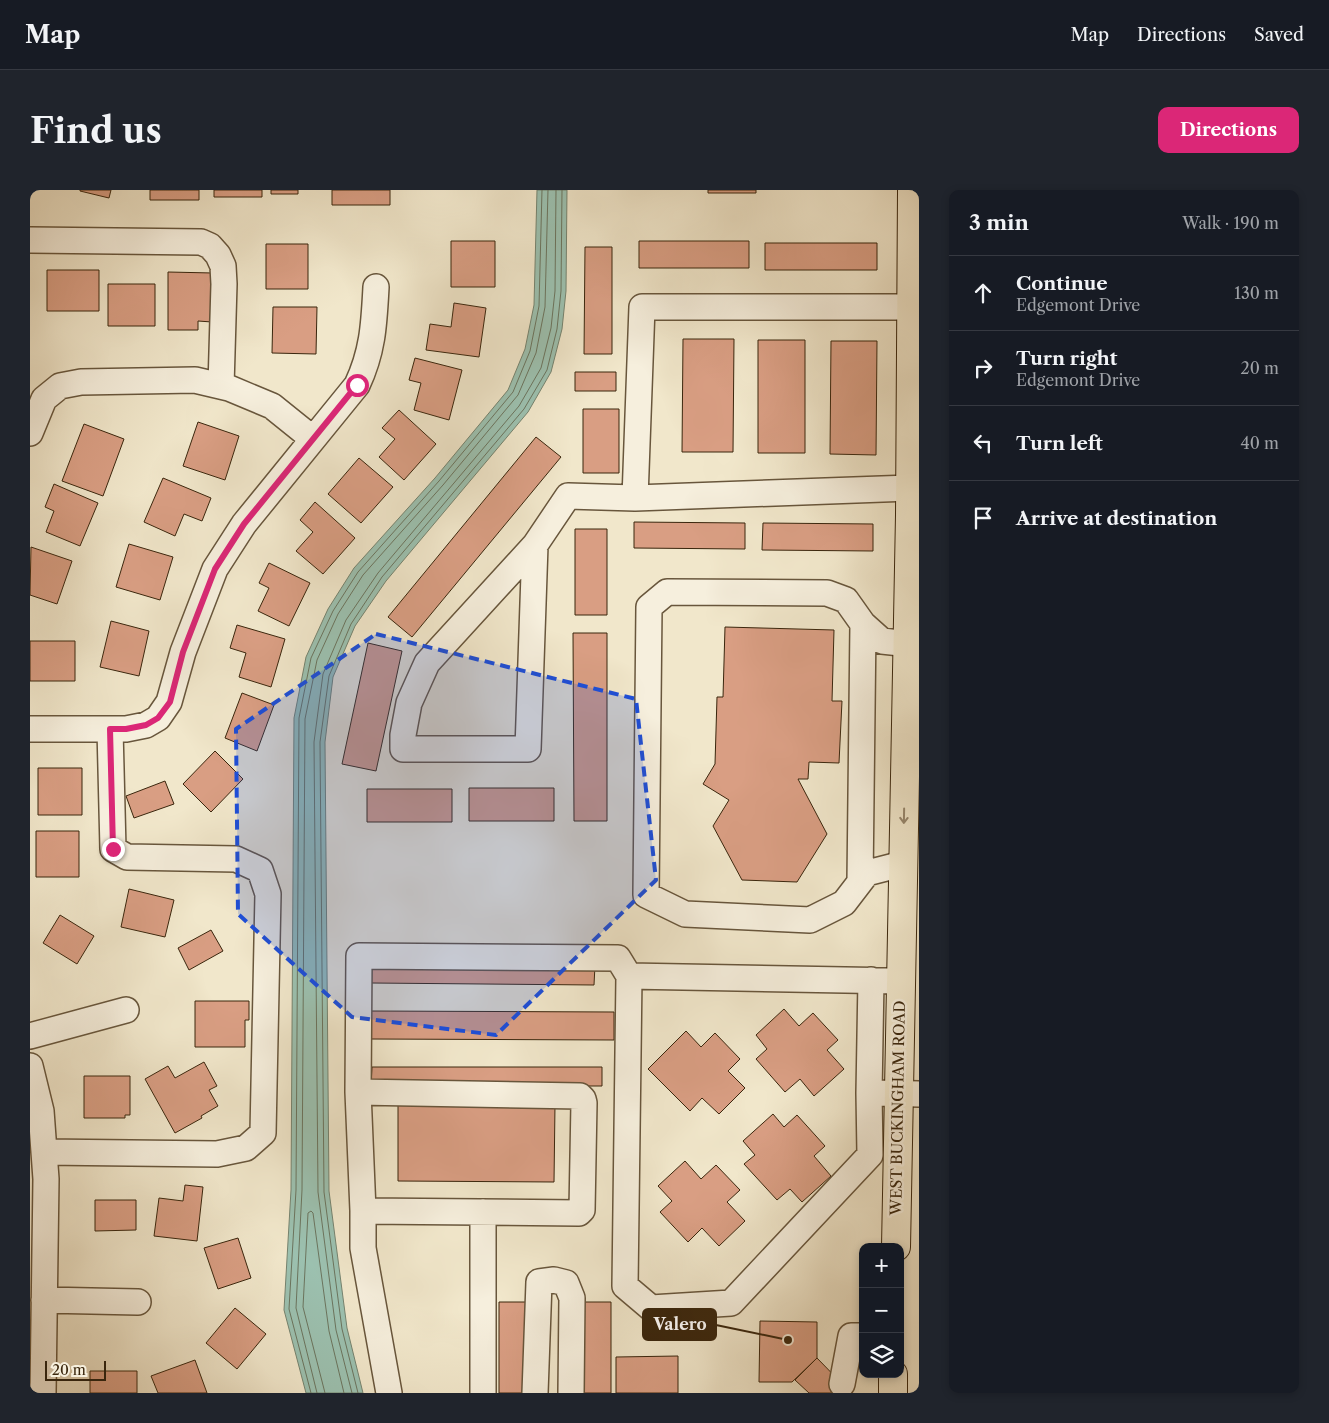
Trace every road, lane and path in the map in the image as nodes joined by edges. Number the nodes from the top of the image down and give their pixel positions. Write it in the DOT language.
graph roads {
  1 [pos="912,190"];
  2 [pos="30,240"];
  3 [pos="376,286"];
  4 [pos="915,307"];
  5 [pos="221,386"];
  6 [pos="30,433"];
  7 [pos="313,439"];
  8 [pos="910,488"];
  9 [pos="635,498"];
  10 [pos="536,545"];
  11 [pos="862,624"];
  12 [pos="913,645"];
  13 [pos="30,729"];
  14 [pos="110,729"];
  15 [pos="902,864"];
  16 [pos="860,882"];
  17 [pos="629,976"];
  18 [pos="871,980"];
  19 [pos="900,981"];
  20 [pos="126,1010"];
  21 [pos="30,1036"];
  22 [pos="30,1066"];
  23 [pos="358,1092"];
  24 [pos="869,1092"];
  25 [pos="908,1094"];
  26 [pos="44,1152"];
  27 [pos="364,1211"];
  28 [pos="483,1212"];
  29 [pos="896,1243"];
  30 [pos="44,1300"];
  31 [pos="138,1302"];
  32 [pos="859,1336"];
  33 [pos="842,1384"];
  34 [pos="43,1393"];
  35 [pos="389,1393"];
  36 [pos="483,1393"];
  37 [pos="535,1393"];
  38 [pos="571,1393"];
  1 -- 4 [label="main road, WEST BUCKINGHAM ROAD"];
  2 -- 5 [label="street"];
  3 -- 7 [label="street"];
  4 -- 8 [label="main road, WEST BUCKINGHAM ROAD"];
  4 -- 9 [label="street"];
  5 -- 6 [label="street"];
  5 -- 7 [label="street"];
  7 -- 14 [label="street"];
  8 -- 9 [label="street"];
  8 -- 12 [label="main road, WEST BUCKINGHAM ROAD"];
  9 -- 10 [label="street"];
  10 -- 10 [label="street"];
  11 -- 12 [label="street"];
  11 -- 16 [label="street"];
  11 -- 16 [label="street"];
  12 -- 15 [label="main road, WEST BUCKINGHAM ROAD, one-way"];
  13 -- 14 [label="street"];
  14 -- 26 [label="street"];
  15 -- 16 [label="street"];
  15 -- 19 [label="main road, WEST BUCKINGHAM ROAD"];
  17 -- 18 [label="street"];
  17 -- 23 [label="street"];
  17 -- 24 [label="street"];
  18 -- 19 [label="street"];
  18 -- 24 [label="street"];
  19 -- 25 [label="main road, WEST BUCKINGHAM ROAD"];
  20 -- 21 [label="street"];
  22 -- 26 [label="street"];
  23 -- 27 [label="street"];
  23 -- 28 [label="street"];
  24 -- 25 [label="street"];
  25 -- 29 [label="main road, WEST BUCKINGHAM ROAD"];
  26 -- 30 [label="street"];
  27 -- 28 [label="street"];
  27 -- 35 [label="street"];
  28 -- 36 [label="street"];
  30 -- 31 [label="street"];
  30 -- 34 [label="street"];
  32 -- 33 [label="street"];
  37 -- 38 [label="street"];
}
